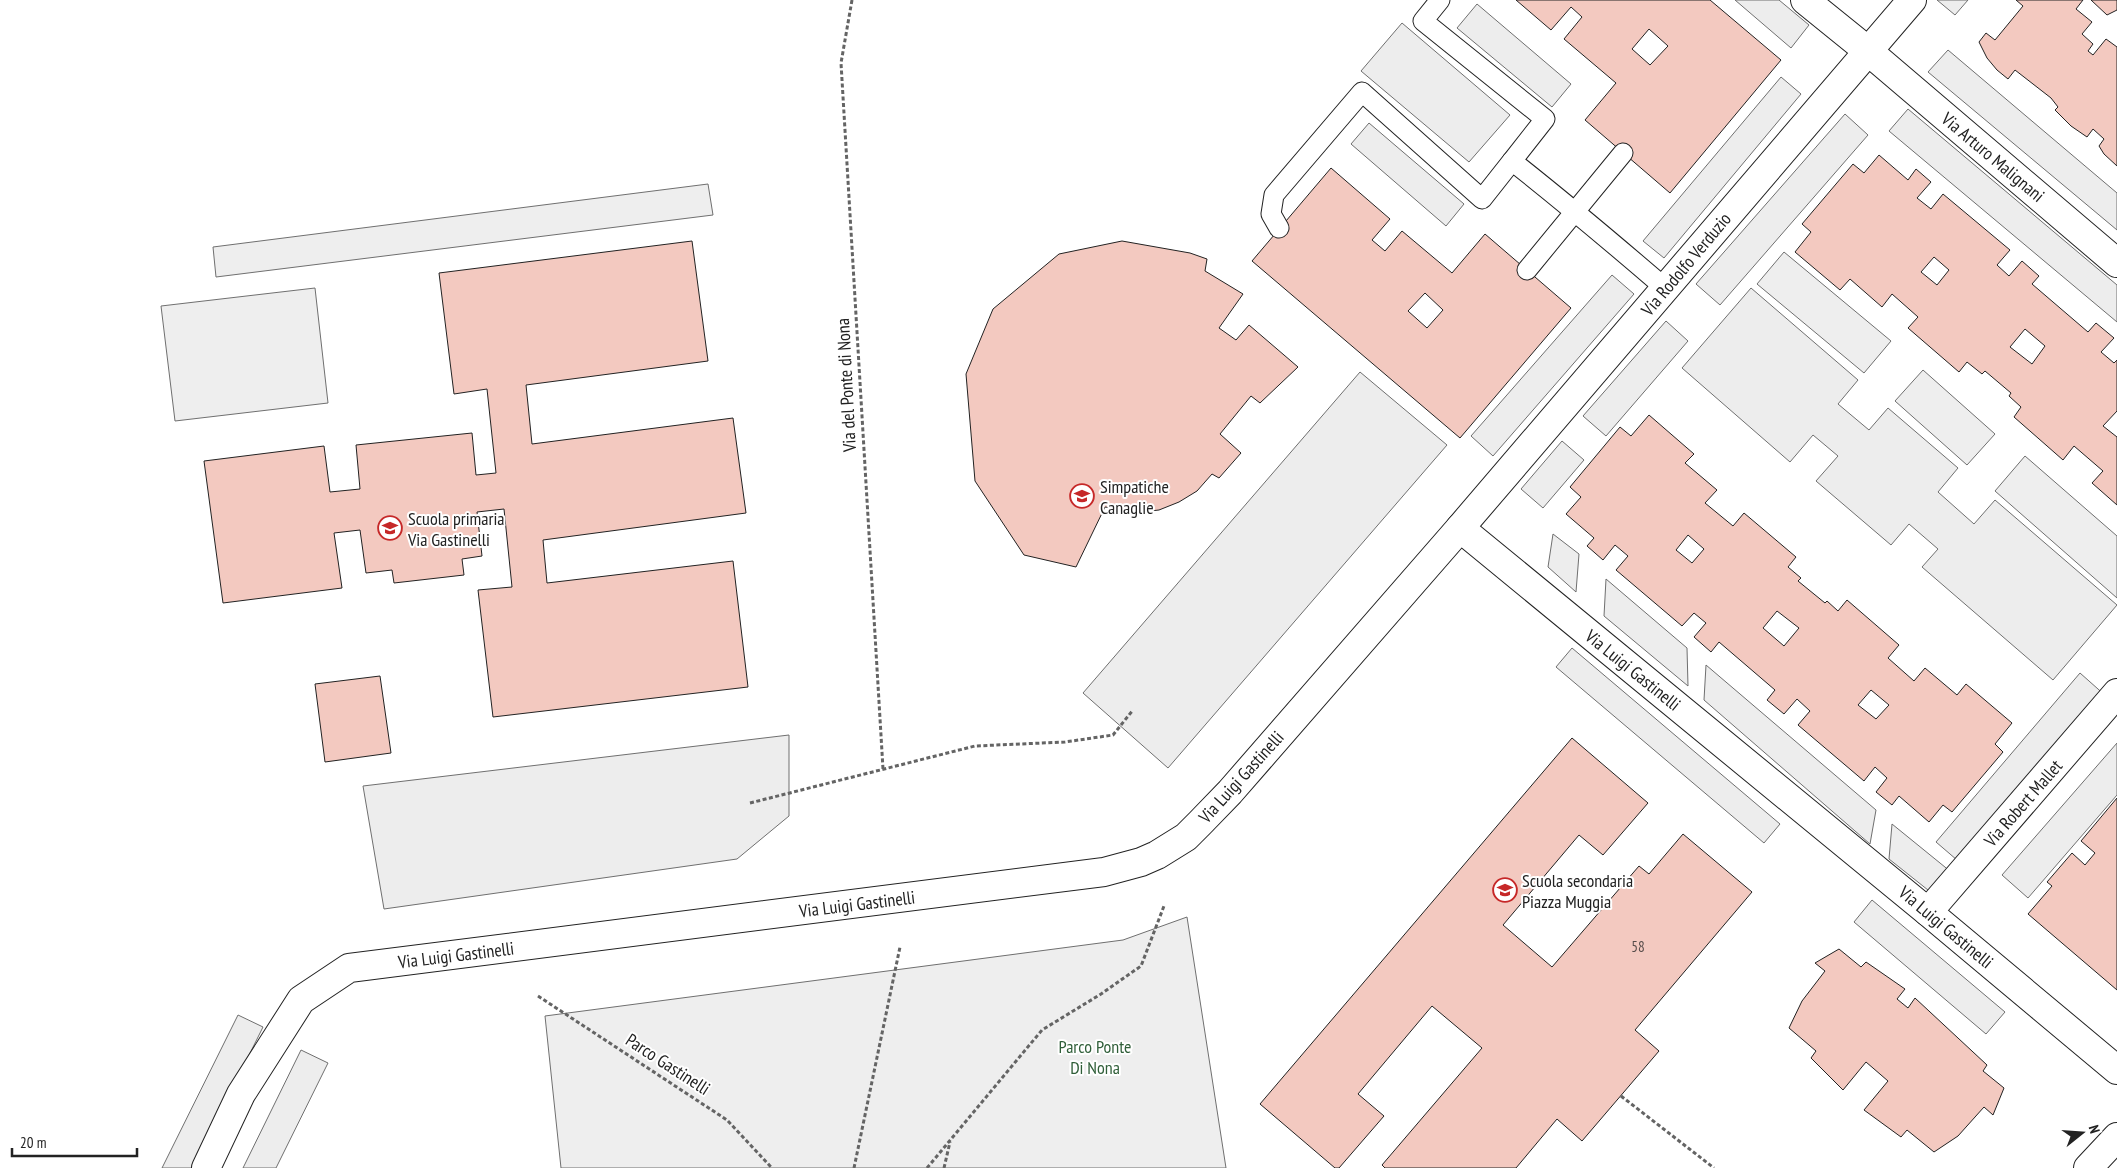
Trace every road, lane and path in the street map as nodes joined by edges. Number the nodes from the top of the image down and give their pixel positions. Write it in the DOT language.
graph roads {
  1 [pos="852,0"];
  2 [pos="1440,0"];
  3 [pos="1805,0"];
  4 [pos="1912,0"];
  5 [pos="1868,51"];
  6 [pos="1623,153"];
  7 [pos="1512,160"];
  8 [pos="1575,211"];
  9 [pos="1279,228"];
  10 [pos="2117,263"];
  11 [pos="1527,270"];
  12 [pos="1665,288"];
  13 [pos="1460,528"];
  14 [pos="2117,693"];
  15 [pos="1133,710"];
  16 [pos="883,769"];
  17 [pos="750,803"];
  18 [pos="1164,906"];
  19 [pos="1928,912"];
  20 [pos="900,947"];
  21 [pos="538,996"];
  22 [pos="2117,1070"];
  23 [pos="1622,1096"];
  24 [pos="2117,1136"];
  25 [pos="950,1140"];
  26 [pos="206,1168"];
  27 [pos="772,1168"];
  28 [pos="854,1168"];
  29 [pos="927,1168"];
  30 [pos="944,1168"];
  31 [pos="1714,1168"];
  32 [pos="2088,1168"];
  1 -- 16 [label="path, Via del Ponte di Nona"];
  2 -- 7 [label="lane"];
  3 -- 5 [label="street, Via Arturo Malignani"];
  4 -- 5 [label="street, Via Rodolfo Verduzio"];
  5 -- 10 [label="street, Via Arturo Malignani"];
  5 -- 12 [label="street, Via Rodolfo Verduzio"];
  6 -- 8 [label="lane"];
  7 -- 8 [label="lane"];
  7 -- 9 [label="lane"];
  8 -- 11 [label="lane"];
  8 -- 12 [label="lane"];
  12 -- 13 [label="street, Via Rodolfo Verduzio"];
  13 -- 19 [label="street, Via Luigi Gastinelli"];
  13 -- 26 [label="street, Via Luigi Gastinelli"];
  14 -- 19 [label="street, Via Robert Mallet"];
  15 -- 16 [label="path"];
  16 -- 17 [label="path"];
  18 -- 25 [label="path"];
  19 -- 22 [label="street, Via Luigi Gastinelli"];
  20 -- 28 [label="path"];
  21 -- 27 [label="path, Parco Gastinelli"];
  23 -- 31 [label="path"];
  24 -- 32 [label="street"];
  25 -- 29 [label="path"];
  25 -- 30 [label="path"];
}
